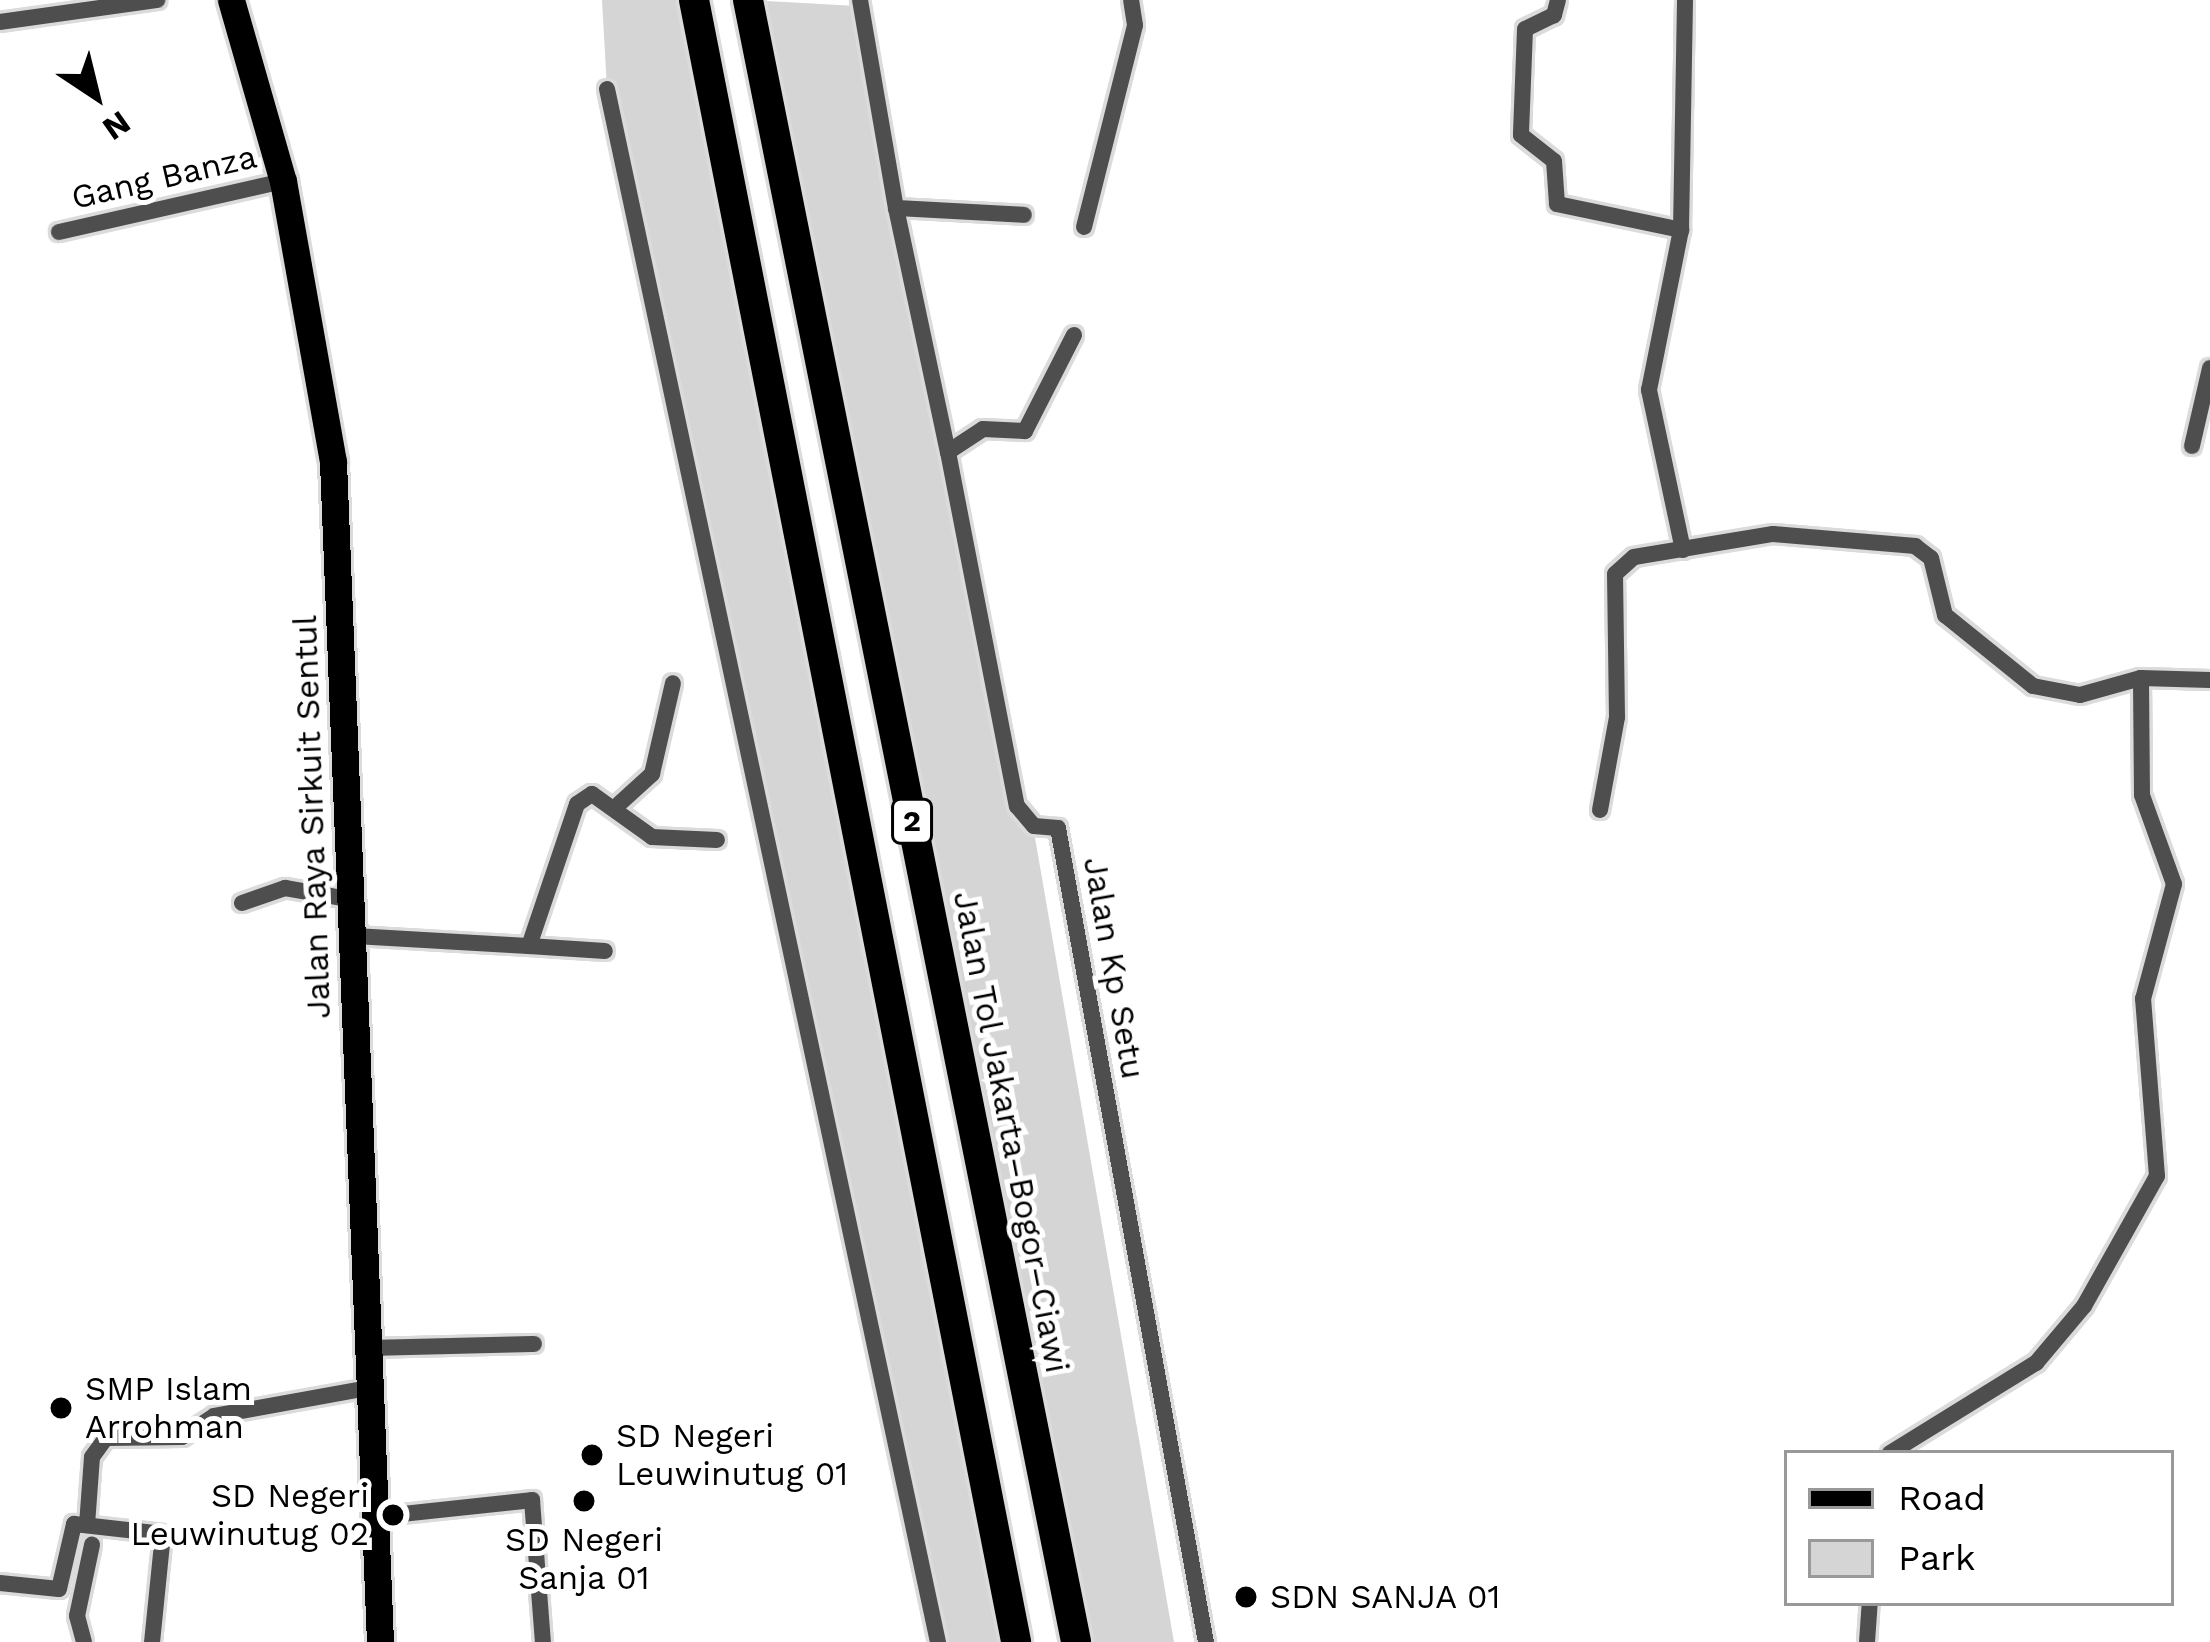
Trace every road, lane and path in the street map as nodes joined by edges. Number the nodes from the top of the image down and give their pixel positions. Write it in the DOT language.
graph roads {
  1 [pos="158,0"];
  2 [pos="231,0"];
  3 [pos="694,0"];
  4 [pos="748,0"];
  5 [pos="860,0"];
  6 [pos="1131,0"];
  7 [pos="1558,0"];
  8 [pos="1685,0"];
  9 [pos="0,22"];
  10 [pos="607,89"];
  11 [pos="283,181"];
  12 [pos="896,208"];
  13 [pos="1024,215"];
  14 [pos="1084,226"];
  15 [pos="1681,230"];
  16 [pos="59,232"];
  17 [pos="1074,335"];
  18 [pos="2210,368"];
  19 [pos="2192,446"];
  20 [pos="948,452"];
  21 [pos="1683,550"];
  22 [pos="2141,679"];
  23 [pos="2210,680"];
  24 [pos="673,683"];
  25 [pos="619,804"];
  26 [pos="1600,810"];
  27 [pos="717,840"];
  28 [pos="352,900"];
  29 [pos="242,903"];
  30 [pos="354,936"];
  31 [pos="529,946"];
  32 [pos="605,951"];
  33 [pos="534,1344"];
  34 [pos="367,1348"];
  35 [pos="368,1388"];
  36 [pos="1895,1450"];
  37 [pos="374,1517"];
  38 [pos="87,1525"];
  39 [pos="92,1545"];
  40 [pos="0,1583"];
  41 [pos="1870,1606"];
  42 [pos="84,1642"];
  43 [pos="152,1642"];
  44 [pos="380,1642"];
  45 [pos="543,1642"];
  46 [pos="938,1642"];
  47 [pos="1016,1642"];
  48 [pos="1076,1642"];
  49 [pos="1206,1642"];
  50 [pos="1868,1642"];
  1 -- 9 [label="street"];
  2 -- 11 [label="main road, Jalan Raya Sirkuit Sentul"];
  3 -- 47 [label="highway, 2"];
  4 -- 48 [label="highway, Jalan Tol Jakarta–Bogor–Ciawi / 2"];
  5 -- 12 [label="street"];
  6 -- 14 [label="street"];
  7 -- 15 [label="street"];
  8 -- 15 [label="street"];
  10 -- 46 [label="street"];
  11 -- 16 [label="street, Gang Banza"];
  11 -- 28 [label="main road, Jalan Raya Sirkuit Sentul"];
  12 -- 13 [label="street"];
  12 -- 20 [label="street"];
  15 -- 21 [label="street"];
  17 -- 20 [label="street"];
  18 -- 19 [label="street"];
  20 -- 49 [label="street, Jalan Kp Setu"];
  21 -- 22 [label="street"];
  21 -- 26 [label="street"];
  22 -- 23 [label="street"];
  22 -- 36 [label="street"];
  24 -- 25 [label="street"];
  25 -- 27 [label="street"];
  25 -- 31 [label="street"];
  28 -- 29 [label="street"];
  28 -- 30 [label="main road, Jalan Raya Sirkuit Sentul"];
  30 -- 31 [label="street"];
  30 -- 34 [label="main road, Jalan Raya Sirkuit Sentul"];
  31 -- 32 [label="street"];
  33 -- 34 [label="street"];
  34 -- 35 [label="main road, Jalan Raya Sirkuit Sentul"];
  35 -- 37 [label="main road, Jalan Raya Sirkuit Sentul"];
  35 -- 38 [label="street"];
  37 -- 44 [label="main road, Jalan Raya Sirkuit Sentul"];
  37 -- 45 [label="street"];
  38 -- 40 [label="street"];
  38 -- 43 [label="street"];
  39 -- 42 [label="street"];
  41 -- 50 [label="street"];
}
